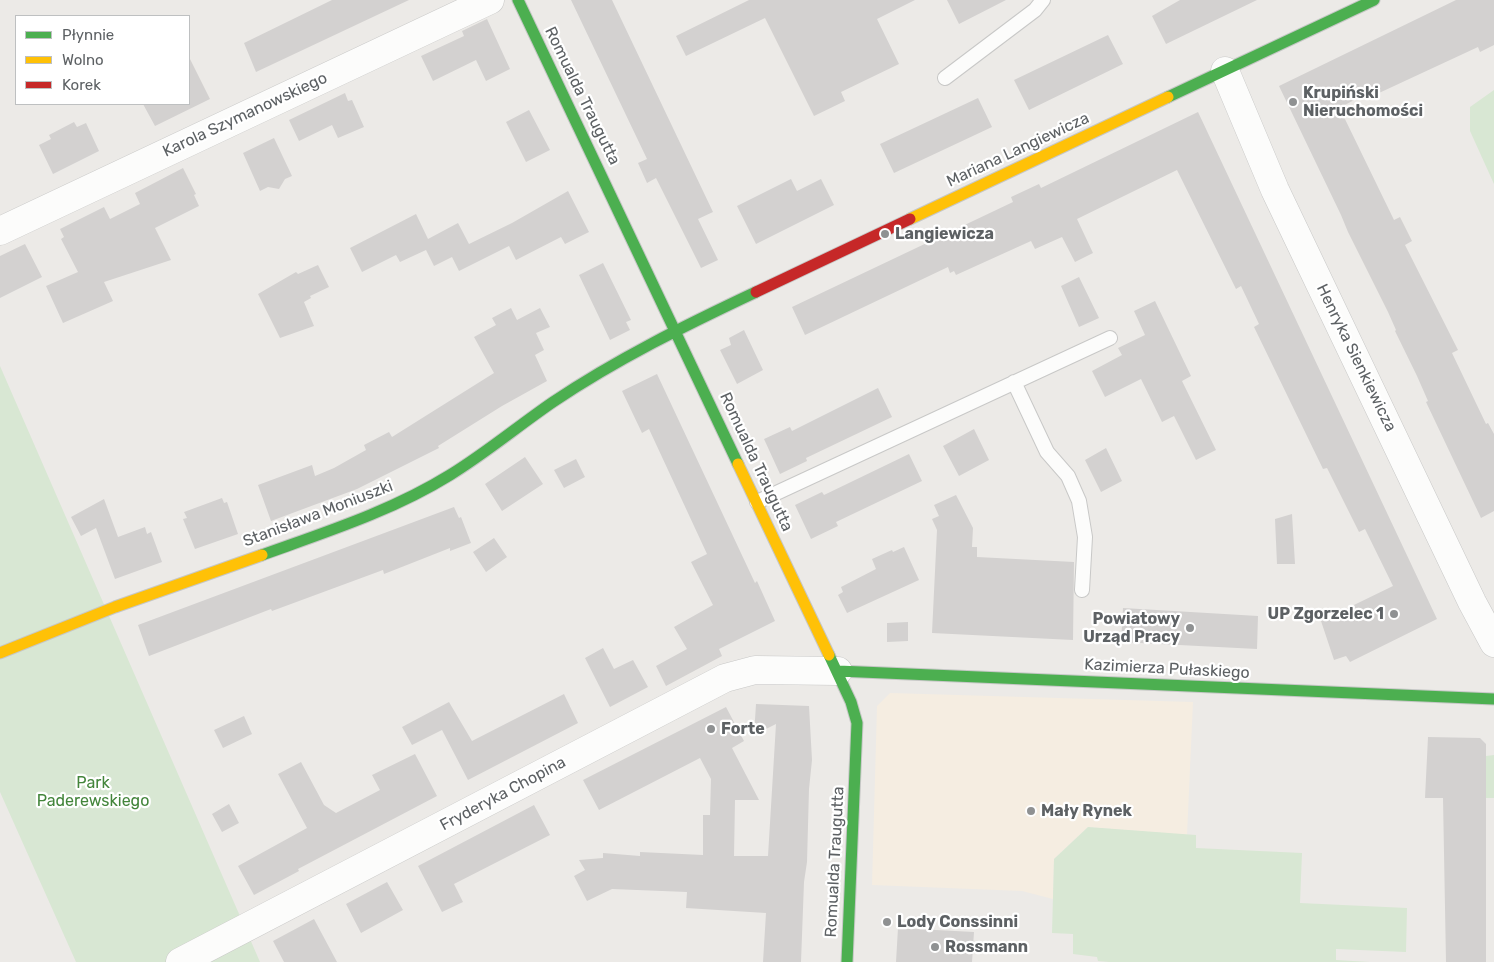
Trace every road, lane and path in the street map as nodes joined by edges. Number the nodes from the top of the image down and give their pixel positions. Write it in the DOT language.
graph roads {
  1 [pos="490,0"];
  2 [pos="518,0"];
  3 [pos="1043,0"];
  4 [pos="1374,0"];
  5 [pos="1225,71"];
  6 [pos="945,78"];
  7 [pos="0,231"];
  8 [pos="676,330"];
  9 [pos="1110,338"];
  10 [pos="1014,382"];
  11 [pos="757,502"];
  12 [pos="1082,590"];
  13 [pos="1494,642"];
  14 [pos="0,652"];
  15 [pos="838,671"];
  16 [pos="1494,699"];
  17 [pos="180,962"];
  18 [pos="847,962"];
  1 -- 7 [label="street, Karola Szymanowskiego"];
  2 -- 8 [label="street, Romualda Traugutta"];
  3 -- 6 [label="lane"];
  4 -- 5 [label="street, Mariana Langiewicza"];
  5 -- 8 [label="street, Mariana Langiewicza"];
  5 -- 13 [label="street, Henryka Sienkiewicza"];
  8 -- 11 [label="street, Romualda Traugutta"];
  8 -- 14 [label="street, Stanisława Moniuszki"];
  9 -- 10 [label="lane"];
  10 -- 11 [label="lane"];
  10 -- 12 [label="lane"];
  11 -- 15 [label="street, Romualda Traugutta"];
  15 -- 16 [label="street, Kazimierza Pułaskiego"];
  15 -- 17 [label="street, Fryderyka Chopina"];
  15 -- 18 [label="street, Romualda Traugutta"];
}
